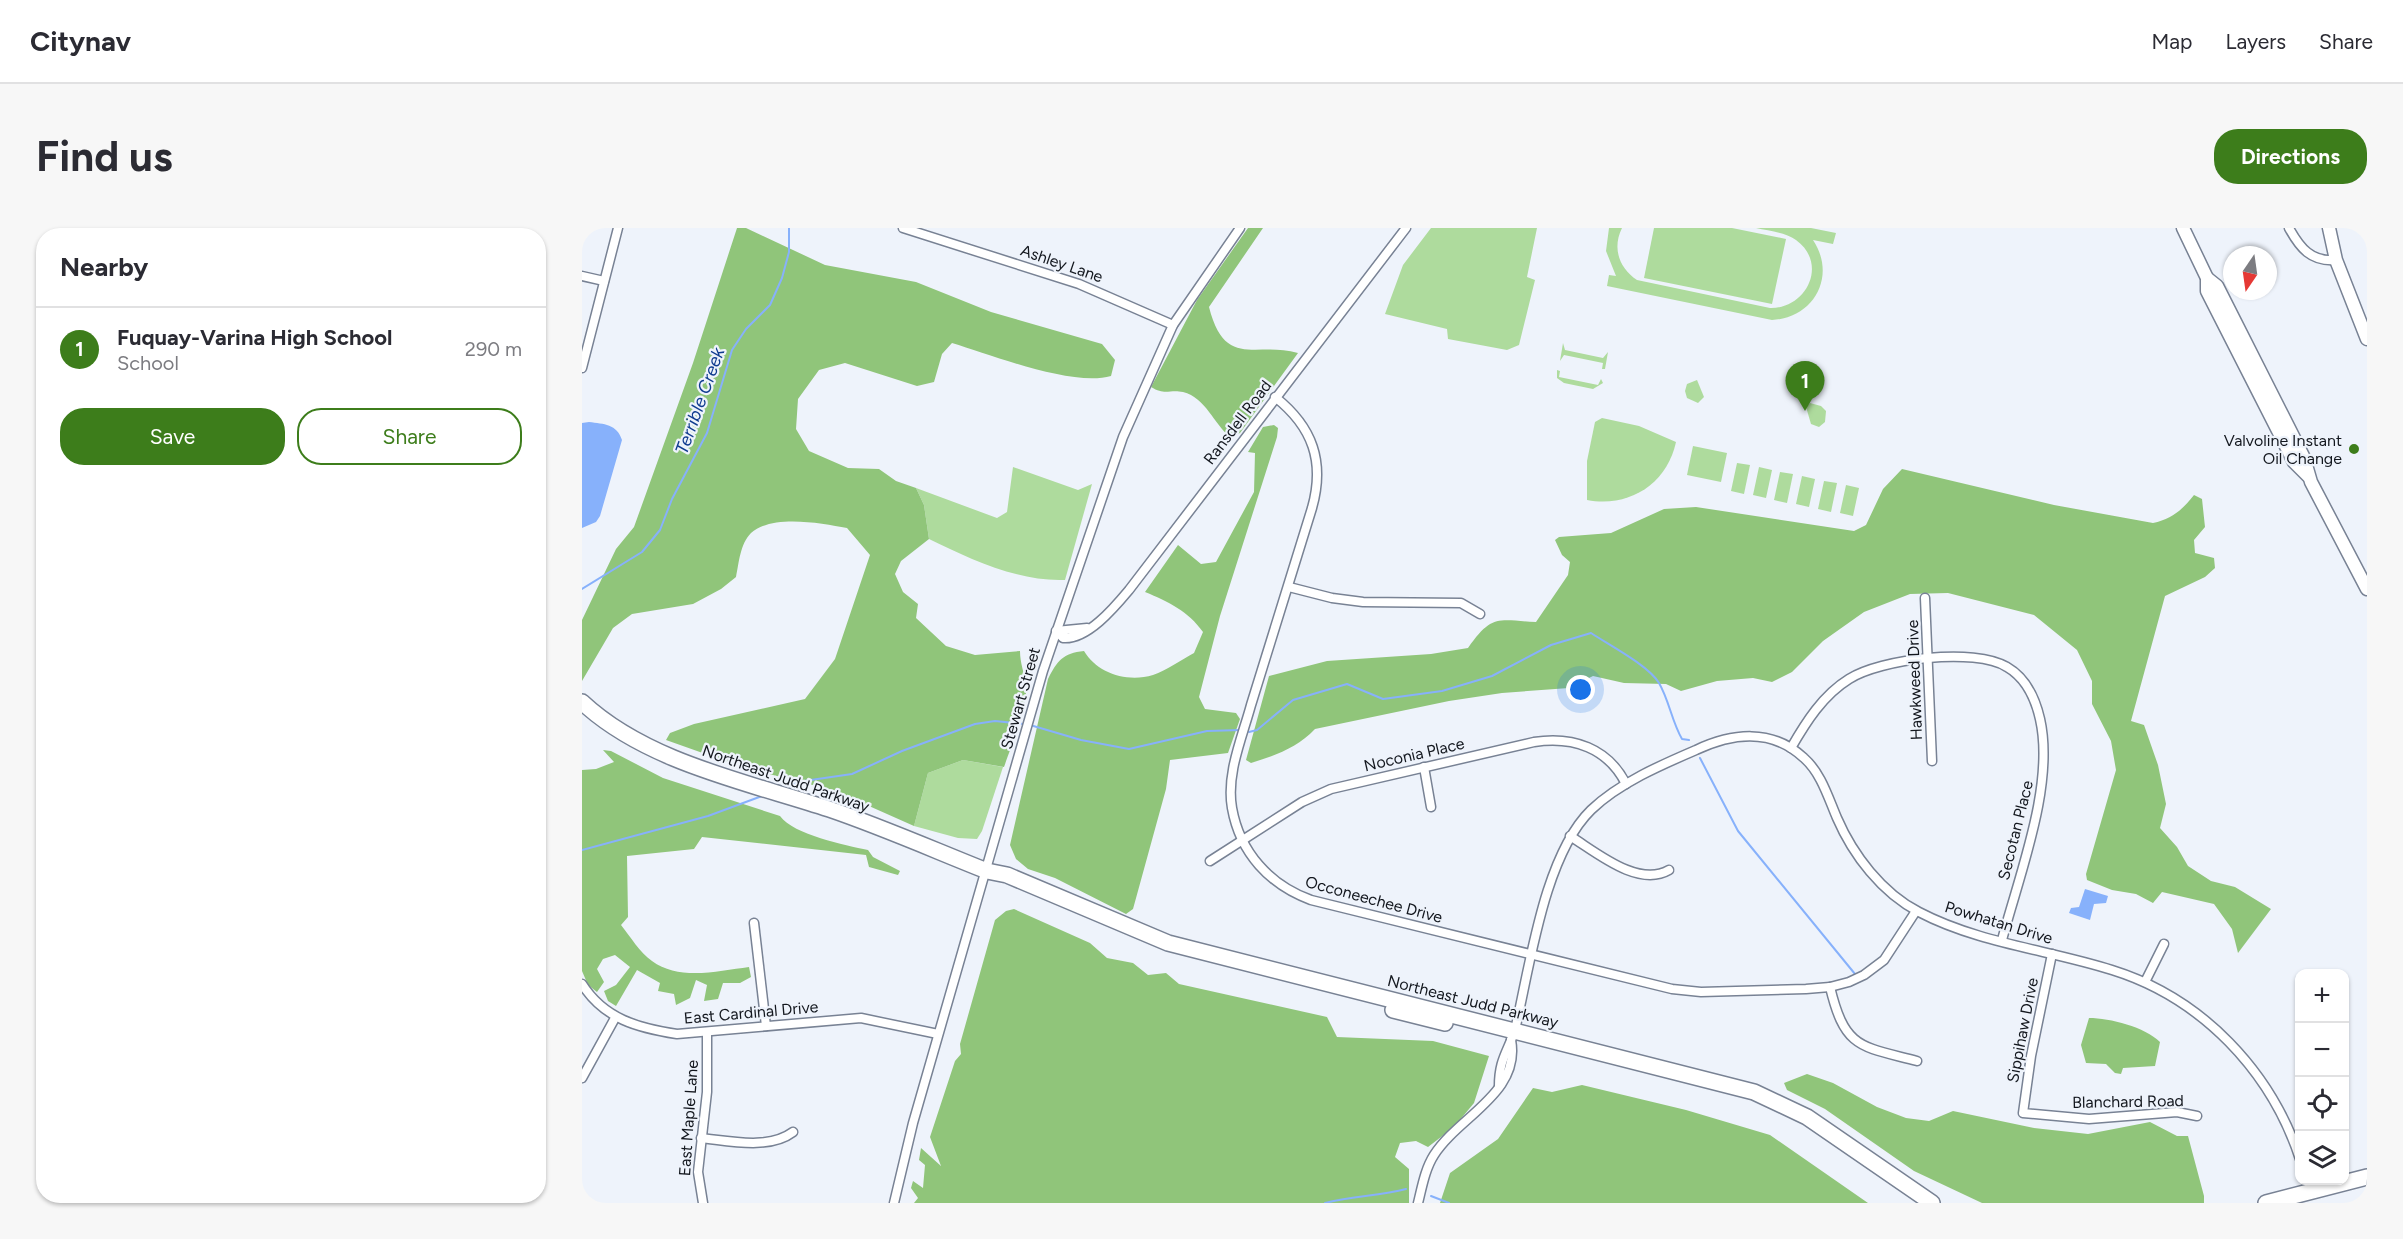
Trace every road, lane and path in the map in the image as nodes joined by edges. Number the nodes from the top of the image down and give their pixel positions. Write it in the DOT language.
graph roads {
  1 [pos="618,228"];
  2 [pos="903,228"];
  3 [pos="1240,228"];
  4 [pos="1406,228"];
  5 [pos="2183,228"];
  6 [pos="2289,228"];
  7 [pos="2329,228"];
  8 [pos="2336,260"];
  9 [pos="582,276"];
  10 [pos="604,281"];
  11 [pos="1173,325"];
  12 [pos="2367,339"];
  13 [pos="582,368"];
  14 [pos="1275,397"];
  15 [pos="1288,587"];
  16 [pos="2367,589"];
  17 [pos="1925,598"];
  18 [pos="1480,614"];
  19 [pos="1056,631"];
  20 [pos="1928,659"];
  21 [pos="582,702"];
  22 [pos="1791,748"];
  23 [pos="1932,761"];
  24 [pos="1424,767"];
  25 [pos="1626,784"];
  26 [pos="1431,807"];
  27 [pos="1570,836"];
  28 [pos="1243,840"];
  29 [pos="1210,861"];
  30 [pos="987,870"];
  31 [pos="1669,870"];
  32 [pos="1916,910"];
  33 [pos="754,923"];
  34 [pos="2002,940"];
  35 [pos="2164,944"];
  36 [pos="2052,954"];
  37 [pos="1533,956"];
  38 [pos="2145,982"];
  39 [pos="582,984"];
  40 [pos="1830,987"];
  41 [pos="615,1018"];
  42 [pos="766,1026"];
  43 [pos="707,1034"];
  44 [pos="938,1034"];
  45 [pos="1513,1035"];
  46 [pos="1917,1061"];
  47 [pos="582,1077"];
  48 [pos="2023,1113"];
  49 [pos="2197,1116"];
  50 [pos="793,1131"];
  51 [pos="702,1138"];
  52 [pos="2295,1148"];
  53 [pos="2367,1177"];
  54 [pos="2309,1188"];
  55 [pos="703,1203"];
  56 [pos="894,1203"];
  57 [pos="1418,1203"];
  58 [pos="1912,1203"];
  59 [pos="1932,1203"];
  60 [pos="2266,1203"];
  61 [pos="2291,1203"];
  1 -- 10 [label="street"];
  2 -- 11 [label="street, Ashley Lane"];
  3 -- 11 [label="street, Stewart Street"];
  4 -- 14 [label="street, Ransdell Road"];
  5 -- 16 [label="main road"];
  6 -- 8 [label="street"];
  7 -- 8 [label="main road"];
  8 -- 12 [label="main road"];
  9 -- 10 [label="street"];
  10 -- 13 [label="street"];
  11 -- 19 [label="street, Stewart Street"];
  14 -- 15 [label="street, Occoneechee Drive"];
  14 -- 19 [label="street, Ransdell Road"];
  15 -- 18 [label="street"];
  15 -- 28 [label="street, Occoneechee Drive"];
  17 -- 20 [label="street, Hawkweed Drive"];
  19 -- 30 [label="street, Stewart Street"];
  20 -- 22 [label="street, Secotan Place"];
  20 -- 23 [label="street, Hawkweed Drive"];
  20 -- 34 [label="street, Secotan Place"];
  21 -- 30 [label="highway, Northeast Judd Parkway"];
  22 -- 25 [label="street, Powhatan Drive"];
  22 -- 32 [label="street, Powhatan Drive"];
  24 -- 25 [label="street, Noconia Place"];
  24 -- 26 [label="street"];
  24 -- 28 [label="street, Noconia Place"];
  25 -- 27 [label="street, Powhatan Drive"];
  27 -- 31 [label="street"];
  27 -- 37 [label="street, Powhatan Drive"];
  28 -- 29 [label="street, Noconia Place"];
  28 -- 37 [label="street, Occoneechee Drive"];
  30 -- 44 [label="street, Stewart Street"];
  30 -- 45 [label="highway, Northeast Judd Parkway"];
  32 -- 34 [label="street, Powhatan Drive"];
  32 -- 40 [label="street, Occoneechee Drive"];
  33 -- 42 [label="street"];
  34 -- 36 [label="street, Powhatan Drive"];
  35 -- 38 [label="street"];
  36 -- 38 [label="street, Powhatan Drive"];
  36 -- 48 [label="street, Sippihaw Drive"];
  37 -- 40 [label="street, Occoneechee Drive"];
  37 -- 45 [label="street, Powhatan Drive"];
  38 -- 52 [label="street, Powhatan Drive"];
  39 -- 41 [label="street, East Cardinal Drive"];
  40 -- 46 [label="street"];
  41 -- 43 [label="street, East Cardinal Drive"];
  41 -- 47 [label="street"];
  42 -- 43 [label="street, East Cardinal Drive"];
  42 -- 44 [label="street, East Cardinal Drive"];
  43 -- 51 [label="street, East Maple Lane"];
  44 -- 56 [label="street, Stewart Street"];
  45 -- 57 [label="street, Powhatan Drive"];
  45 -- 58 [label="highway, Northeast Judd Parkway"];
  45 -- 59 [label="highway, Northeast Judd Parkway"];
  48 -- 49 [label="street, Blanchard Road"];
  50 -- 51 [label="street"];
  51 -- 55 [label="street, East Maple Lane"];
  53 -- 54 [label="highway"];
  54 -- 60 [label="highway"];
  54 -- 61 [label="highway"];
}
